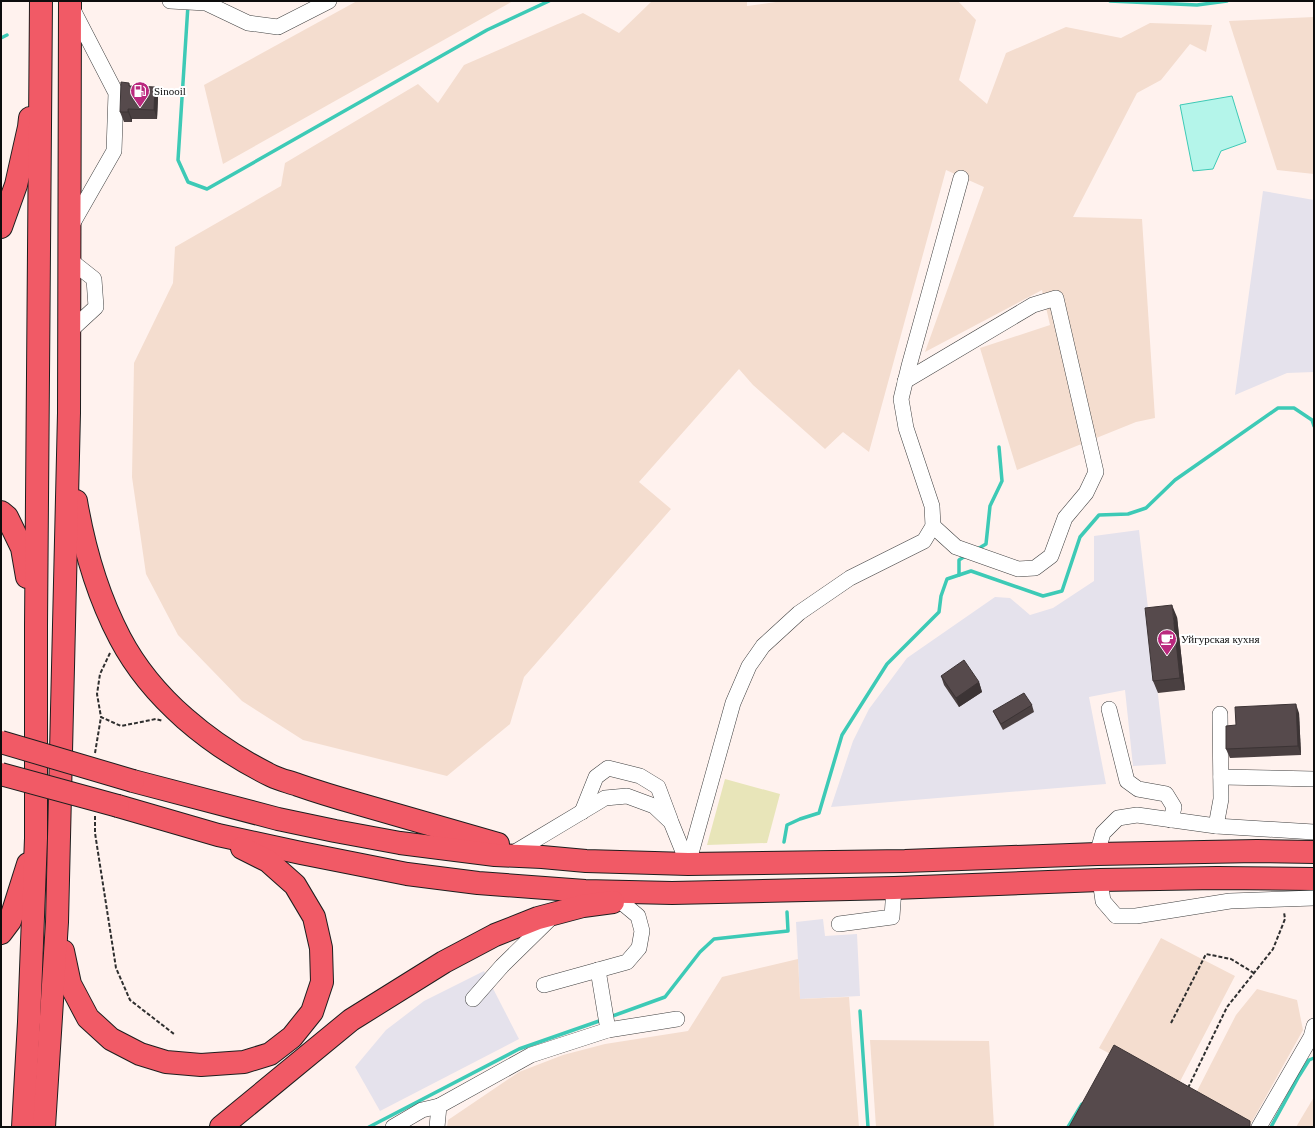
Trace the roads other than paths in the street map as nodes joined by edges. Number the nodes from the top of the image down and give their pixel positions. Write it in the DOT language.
graph roads {
  1 [pos="40,1"];
  2 [pos="170,1"];
  3 [pos="329,1"];
  4 [pos="70,3"];
  5 [pos="961,178"];
  6 [pos="1,227"];
  7 [pos="70,229"];
  8 [pos="905,381"];
  9 [pos="69,413"];
  10 [pos="1,512"];
  11 [pos="933,526"];
  12 [pos="36,625"];
  13 [pos="1109,709"];
  14 [pos="1220,714"];
  15 [pos="1,742"];
  16 [pos="1,774"];
  17 [pos="1221,778"];
  18 [pos="1314,779"];
  19 [pos="582,812"];
  20 [pos="1171,820"];
  21 [pos="671,822"];
  22 [pos="1216,826"];
  23 [pos="1314,832"];
  24 [pos="218,835"];
  25 [pos="36,838"];
  26 [pos="1314,852"];
  27 [pos="514,853"];
  28 [pos="1097,854"];
  29 [pos="688,864"];
  30 [pos="1314,879"];
  31 [pos="1100,880"];
  32 [pos="894,888"];
  33 [pos="672,893"];
  34 [pos="1314,898"];
  35 [pos="620,901"];
  36 [pos="556,913"];
  37 [pos="57,922"];
  38 [pos="839,924"];
  39 [pos="1,933"];
  40 [pos="598,970"];
  41 [pos="544,985"];
  42 [pos="473,999"];
  43 [pos="677,1019"];
  44 [pos="1314,1026"];
  45 [pos="608,1030"];
  46 [pos="439,1106"];
  47 [pos="23,1127"];
  48 [pos="44,1127"];
  49 [pos="221,1127"];
  50 [pos="393,1127"];
  51 [pos="437,1127"];
  52 [pos="1259,1127"];
  1 -- 6 [label="highway"];
  1 -- 12 [label="highway"];
  2 -- 3 [label="street"];
  4 -- 7 [label="highway"];
  4 -- 7 [label="street"];
  5 -- 8 [label="street"];
  7 -- 9 [label="highway"];
  8 -- 11 [label="street"];
  8 -- 11 [label="street"];
  9 -- 27 [label="highway"];
  9 -- 37 [label="highway"];
  10 -- 12 [label="highway"];
  11 -- 29 [label="street"];
  12 -- 25 [label="highway"];
  13 -- 20 [label="street"];
  14 -- 17 [label="street"];
  15 -- 27 [label="highway, bridge"];
  16 -- 24 [label="highway, bridge"];
  17 -- 18 [label="street"];
  17 -- 22 [label="street"];
  19 -- 21 [label="street"];
  19 -- 21 [label="street"];
  19 -- 27 [label="street"];
  20 -- 22 [label="street"];
  20 -- 28 [label="street"];
  21 -- 29 [label="street"];
  22 -- 23 [label="street"];
  24 -- 33 [label="highway"];
  24 -- 37 [label="highway"];
  25 -- 39 [label="highway"];
  25 -- 47 [label="highway"];
  26 -- 28 [label="highway"];
  27 -- 29 [label="highway"];
  28 -- 29 [label="highway"];
  30 -- 31 [label="highway"];
  31 -- 32 [label="highway"];
  31 -- 34 [label="street"];
  32 -- 33 [label="highway"];
  32 -- 38 [label="street"];
  33 -- 35 [label="highway"];
  35 -- 36 [label="highway"];
  35 -- 40 [label="street"];
  36 -- 42 [label="street"];
  36 -- 49 [label="highway"];
  37 -- 48 [label="highway"];
  40 -- 41 [label="street"];
  40 -- 45 [label="street"];
  43 -- 45 [label="street"];
  44 -- 52 [label="street"];
  45 -- 46 [label="street"];
  46 -- 50 [label="street"];
  46 -- 51 [label="street"];
}
